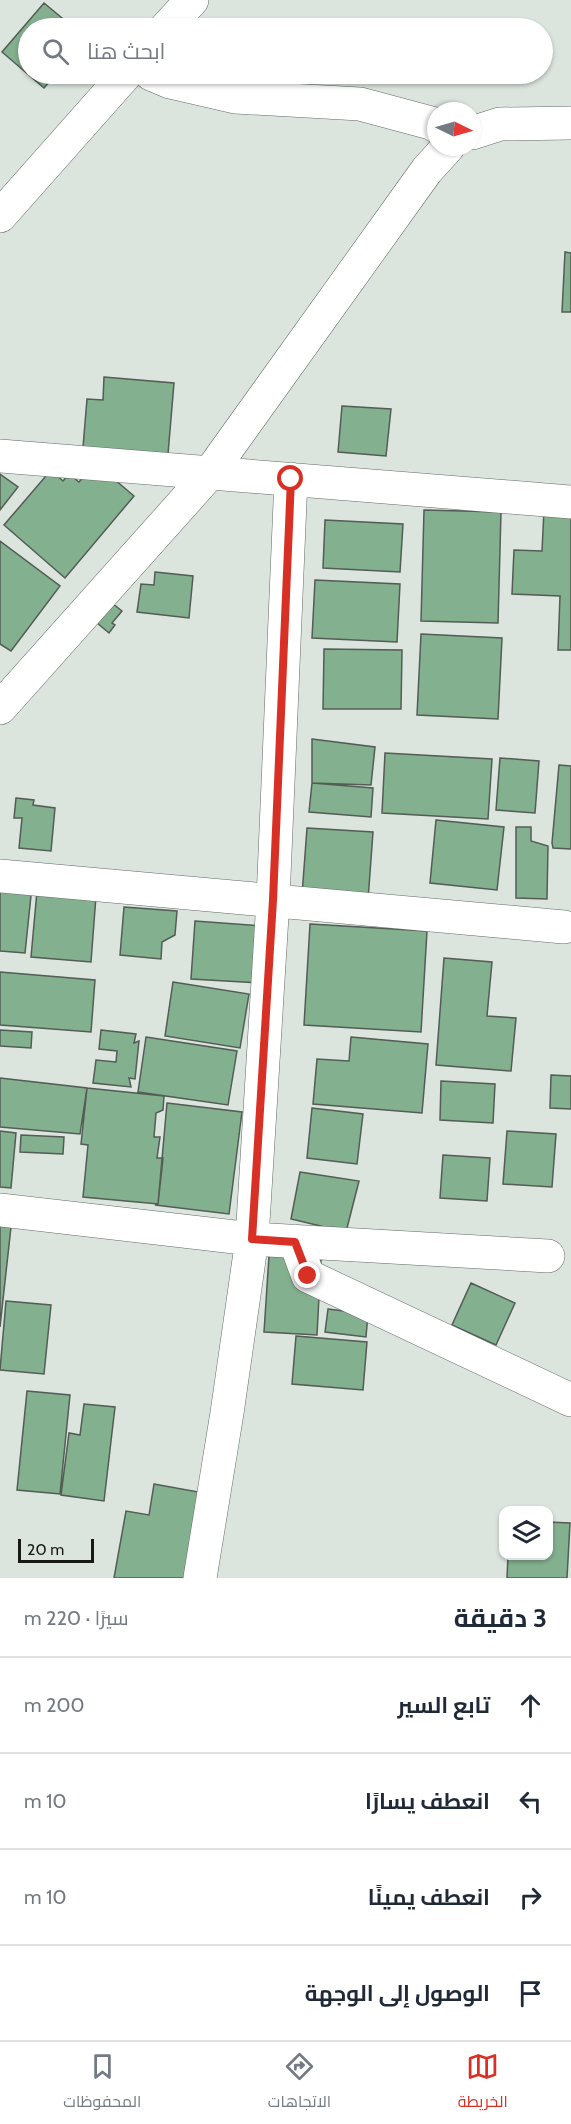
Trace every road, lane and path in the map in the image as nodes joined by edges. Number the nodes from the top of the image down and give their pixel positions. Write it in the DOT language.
graph roads {
  1 [pos="192,0"];
  2 [pos="175,18"];
  3 [pos="117,84"];
  4 [pos="179,84"];
  5 [pos="427,122"];
  6 [pos="571,123"];
  7 [pos="481,130"];
  8 [pos="440,156"];
  9 [pos="0,216"];
  10 [pos="0,456"];
  11 [pos="209,474"];
  12 [pos="291,479"];
  13 [pos="571,502"];
  14 [pos="0,708"];
  15 [pos="0,876"];
  16 [pos="273,900"];
  17 [pos="564,927"];
  18 [pos="0,1210"];
  19 [pos="252,1239"];
  20 [pos="295,1242"];
  21 [pos="548,1256"];
  22 [pos="571,1400"];
  23 [pos="200,1578"];
  1 -- 2 [label="street"];
  3 -- 9 [label="street"];
  4 -- 5 [label="street"];
  6 -- 7 [label="street"];
  8 -- 11 [label="street"];
  10 -- 11 [label="street"];
  11 -- 12 [label="street"];
  11 -- 14 [label="street"];
  12 -- 13 [label="street"];
  12 -- 16 [label="street"];
  15 -- 16 [label="street"];
  16 -- 17 [label="street"];
  16 -- 19 [label="street"];
  18 -- 19 [label="street"];
  19 -- 20 [label="street"];
  19 -- 23 [label="street"];
  20 -- 21 [label="street"];
  20 -- 22 [label="street"];
}
